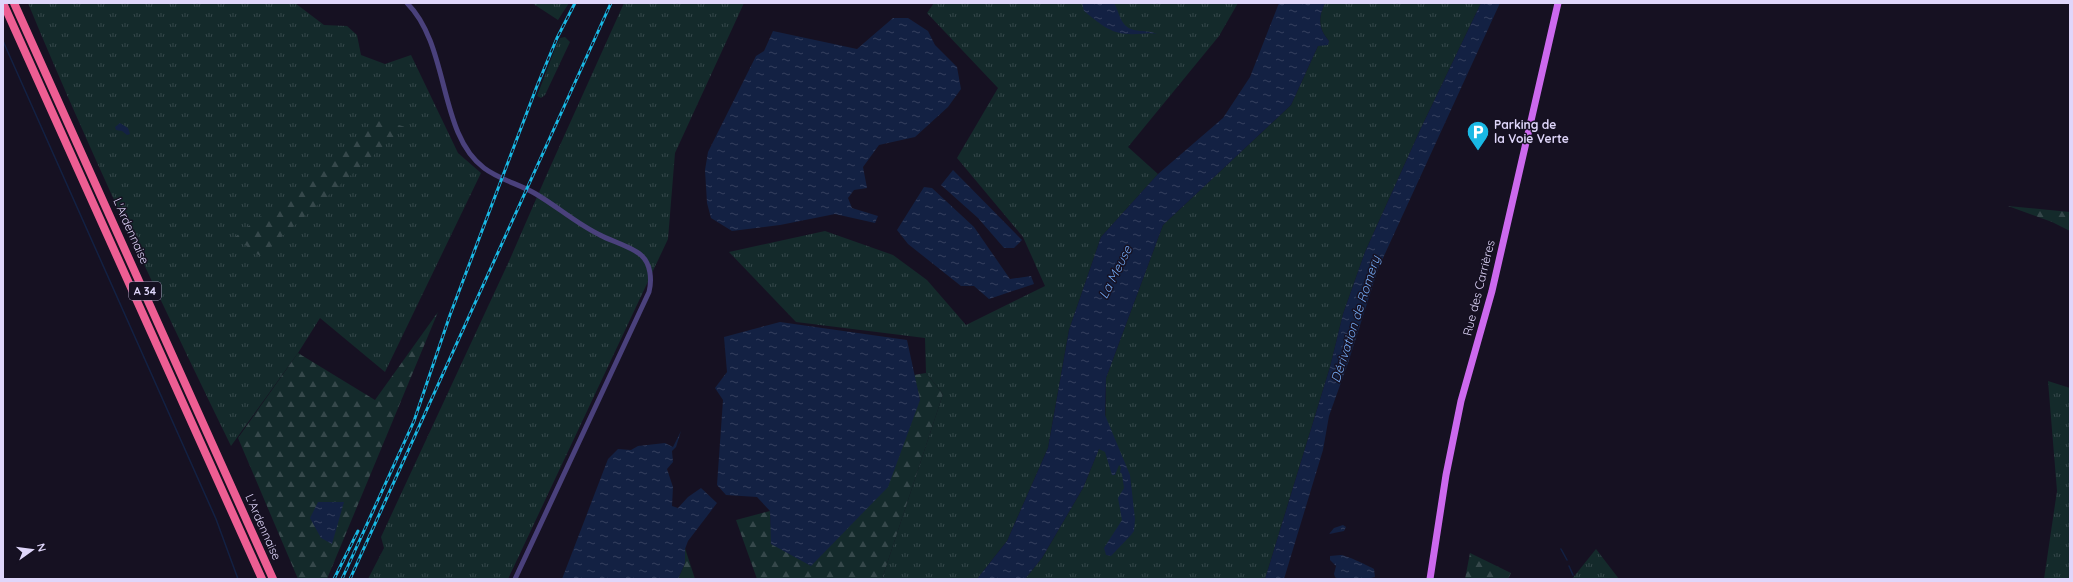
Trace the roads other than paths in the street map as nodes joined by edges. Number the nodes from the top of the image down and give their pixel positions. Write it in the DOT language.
graph roads {
  1 [pos="3,3"];
  2 [pos="407,3"];
  3 [pos="1558,3"];
  4 [pos="15,4"];
  5 [pos="3,7"];
  6 [pos="10,19"];
  7 [pos="262,579"];
  8 [pos="273,579"];
  9 [pos="515,579"];
  10 [pos="1430,579"];
  1 -- 6 [label="highway, L'Ardennaise / A 34"];
  2 -- 9 [label="street"];
  3 -- 10 [label="main road, Rue des Carrières"];
  4 -- 8 [label="highway, L'Ardennaise / A 34"];
  5 -- 6 [label="highway"];
  6 -- 7 [label="highway, L'Ardennaise / A 34"];
}
